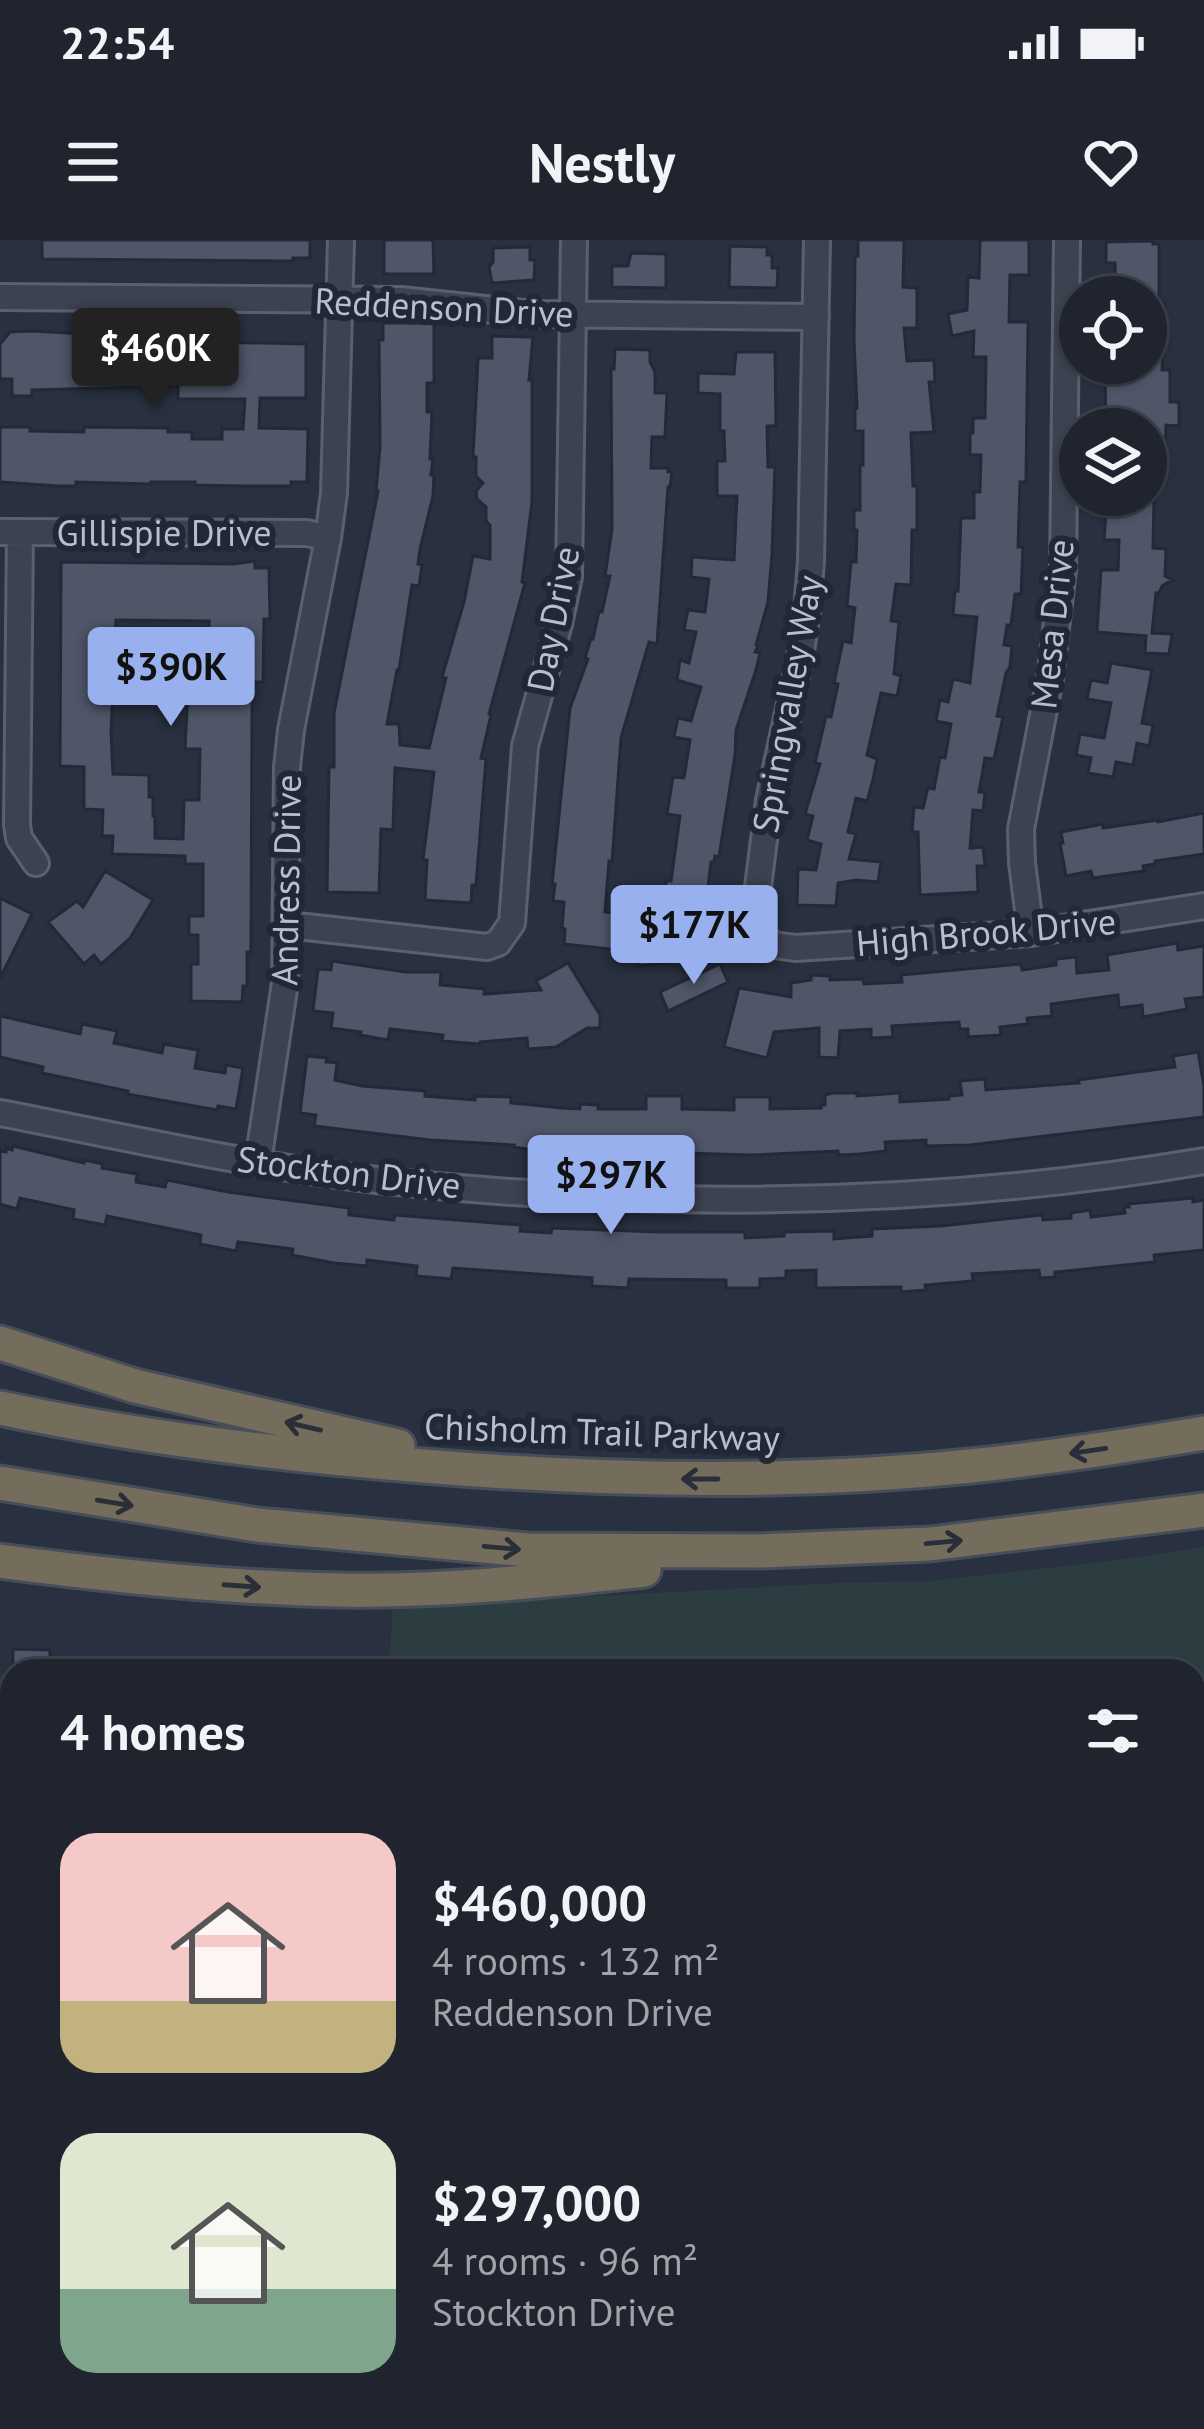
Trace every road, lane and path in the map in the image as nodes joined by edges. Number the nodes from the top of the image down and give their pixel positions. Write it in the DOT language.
graph roads {
  1 [pos="341,240"];
  2 [pos="574,240"];
  3 [pos="817,240"];
  4 [pos="1067,240"];
  5 [pos="0,297"];
  6 [pos="341,298"];
  7 [pos="574,315"];
  8 [pos="816,317"];
  9 [pos="10,532"];
  10 [pos="328,538"];
  11 [pos="36,863"];
  12 [pos="1204,906"];
  13 [pos="288,925"];
  14 [pos="1030,933"];
  15 [pos="768,942"];
  16 [pos="0,1113"];
  17 [pos="1204,1161"];
  18 [pos="258,1162"];
  19 [pos="0,1342"];
  20 [pos="0,1408"];
  21 [pos="1204,1433"];
  22 [pos="541,1476"];
  23 [pos="0,1483"];
  24 [pos="1204,1510"];
  25 [pos="827,1550"];
  26 [pos="0,1561"];
  1 -- 6 [label="street, Andress Drive"];
  2 -- 7 [label="street, Day Drive"];
  3 -- 8 [label="street, Springvalley Way"];
  4 -- 14 [label="street, Mesa Drive"];
  5 -- 6 [label="street, Reddenson Drive"];
  6 -- 7 [label="street, Reddenson Drive"];
  6 -- 10 [label="street, Andress Drive"];
  7 -- 8 [label="street, Reddenson Drive"];
  7 -- 13 [label="street, Day Drive"];
  8 -- 15 [label="street, Springvalley Way"];
  9 -- 10 [label="street, Gillispie Drive"];
  9 -- 11 [label="street"];
  10 -- 13 [label="street, Andress Drive"];
  12 -- 14 [label="street, High Brook Drive"];
  13 -- 18 [label="street, Andress Drive"];
  14 -- 15 [label="street, High Brook Drive"];
  16 -- 18 [label="street, Stockton Drive"];
  17 -- 18 [label="street, Stockton Drive"];
  22 -- 19 [label="highway, one-way"];
  20 -- 22 [label="highway, Chisholm Trail Parkway"];
  21 -- 22 [label="highway, Chisholm Trail Parkway, one-way"];
  23 -- 25 [label="highway, one-way"];
  25 -- 24 [label="highway, one-way"];
  26 -- 25 [label="highway, one-way"];
}
